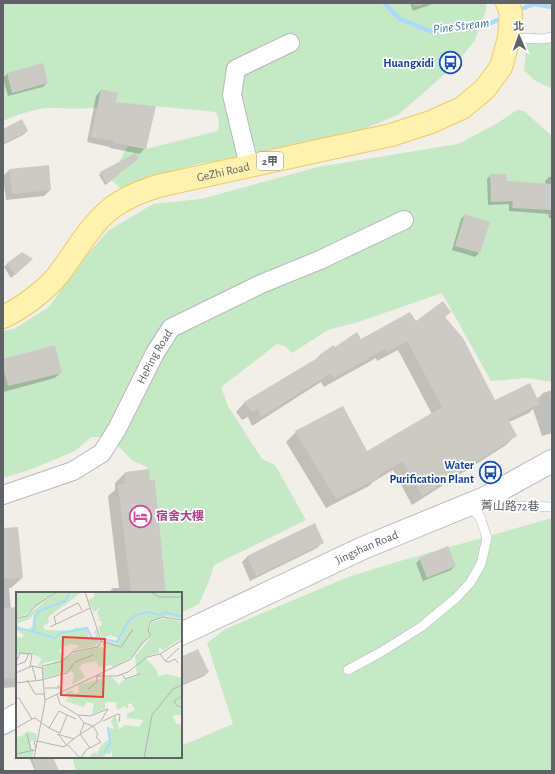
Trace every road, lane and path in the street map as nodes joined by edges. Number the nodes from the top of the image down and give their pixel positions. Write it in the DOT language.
graph roads {
  1 [pos="508,3"];
  2 [pos="552,37"];
  3 [pos="509,38"];
  4 [pos="290,43"];
  5 [pos="249,166"];
  6 [pos="404,220"];
  7 [pos="3,317"];
  8 [pos="552,461"];
  9 [pos="3,495"];
  10 [pos="468,505"];
  11 [pos="552,507"];
  12 [pos="182,634"];
  13 [pos="348,670"];
  14 [pos="16,716"];
  15 [pos="3,723"];
  1 -- 3 [label="main road, GeZhi Road / 2甲"];
  2 -- 3 [label="lane"];
  3 -- 5 [label="main road, GeZhi Road / 2甲"];
  4 -- 5 [label="street"];
  5 -- 7 [label="main road, GeZhi Road / 2甲"];
  6 -- 9 [label="street, HePing Road"];
  8 -- 10 [label="street, Jingshan Road"];
  10 -- 11 [label="lane, 菁山路72巷"];
  10 -- 12 [label="street, Jingshan Road"];
  10 -- 13 [label="lane"];
  14 -- 15 [label="street"];
}
